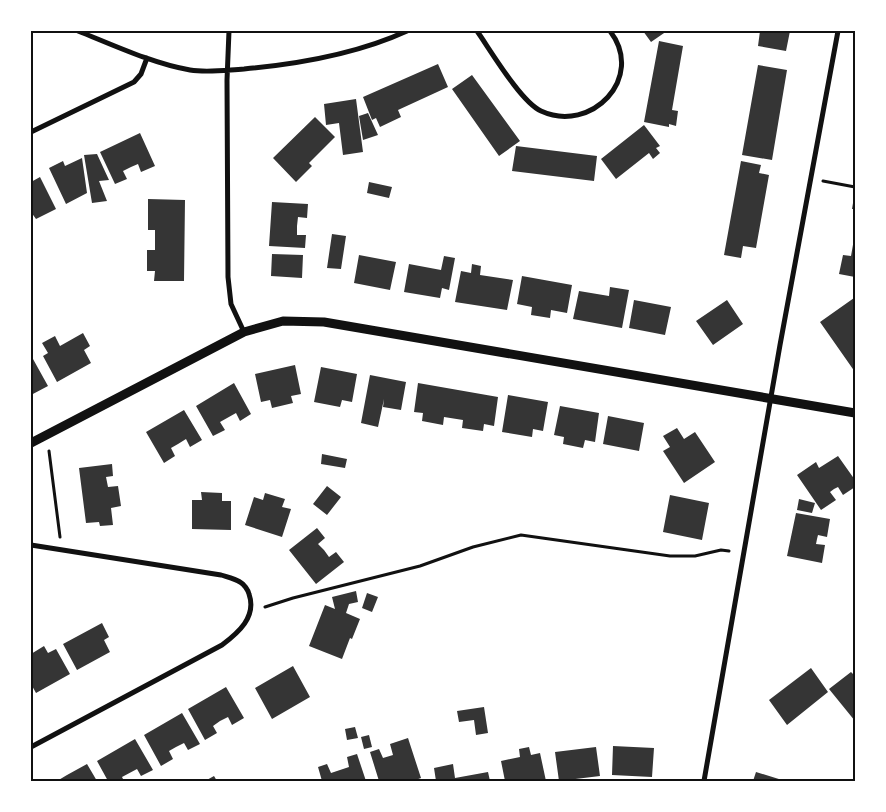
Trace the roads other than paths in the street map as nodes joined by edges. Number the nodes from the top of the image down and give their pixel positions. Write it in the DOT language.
graph roads {
  1 [pos="78,31"];
  2 [pos="229,31"];
  3 [pos="407,31"];
  4 [pos="477,31"];
  5 [pos="610,31"];
  6 [pos="838,31"];
  7 [pos="147,58"];
  8 [pos="228,70"];
  9 [pos="31,132"];
  10 [pos="244,332"];
  11 [pos="771,398"];
  12 [pos="855,413"];
  13 [pos="31,444"];
  14 [pos="31,545"];
  15 [pos="31,747"];
  16 [pos="704,781"];
  1 -- 7 [label="street"];
  2 -- 8 [label="street"];
  3 -- 8 [label="street"];
  4 -- 5 [label="street"];
  6 -- 11 [label="street"];
  7 -- 8 [label="street"];
  7 -- 9 [label="street"];
  8 -- 10 [label="street"];
  10 -- 11 [label="street"];
  10 -- 13 [label="street"];
  11 -- 12 [label="street"];
  11 -- 16 [label="street"];
  14 -- 15 [label="street"];
}
